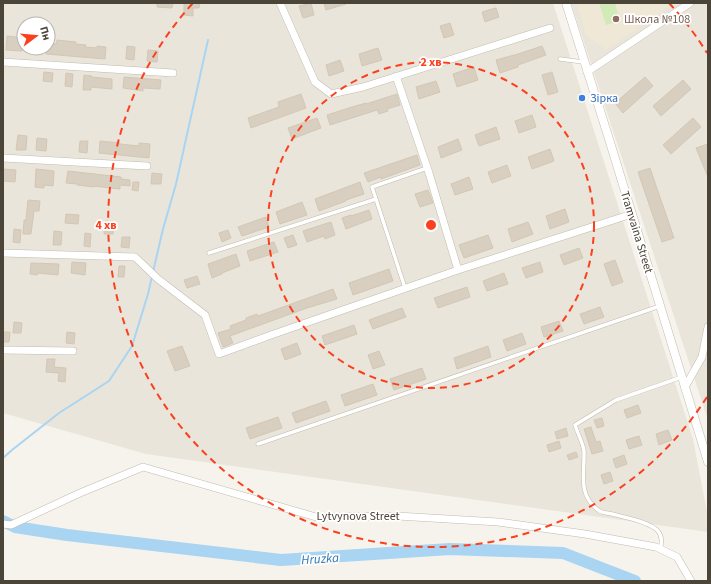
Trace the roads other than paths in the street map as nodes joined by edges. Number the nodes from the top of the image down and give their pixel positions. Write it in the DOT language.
graph roads {
  1 [pos="280,3"];
  2 [pos="566,3"];
  3 [pos="690,3"];
  4 [pos="550,28"];
  5 [pos="560,59"];
  6 [pos="3,62"];
  7 [pos="584,62"];
  8 [pos="587,72"];
  9 [pos="173,73"];
  10 [pos="396,76"];
  11 [pos="3,158"];
  12 [pos="147,166"];
  13 [pos="427,168"];
  14 [pos="376,198"];
  15 [pos="632,214"];
  16 [pos="3,253"];
  17 [pos="209,253"];
  18 [pos="458,270"];
  19 [pos="405,288"];
  20 [pos="660,306"];
  21 [pos="708,327"];
  22 [pos="3,350"];
  23 [pos="73,352"];
  24 [pos="682,377"];
  25 [pos="685,387"];
  26 [pos="258,444"];
  27 [pos="708,462"];
  28 [pos="3,524"];
  29 [pos="660,549"];
  30 [pos="691,581"];
  1 -- 10 [label="street"];
  2 -- 7 [label="street, Tramvaina Street"];
  3 -- 8 [label="street"];
  4 -- 10 [label="street"];
  5 -- 7 [label="lane"];
  6 -- 9 [label="street"];
  7 -- 8 [label="street, Tramvaina Street"];
  8 -- 15 [label="street, Tramvaina Street"];
  10 -- 13 [label="street"];
  11 -- 12 [label="street"];
  13 -- 14 [label="lane"];
  13 -- 18 [label="street"];
  14 -- 17 [label="lane"];
  14 -- 19 [label="lane"];
  15 -- 18 [label="street"];
  15 -- 20 [label="street, Tramvaina Street"];
  16 -- 19 [label="street"];
  18 -- 19 [label="street"];
  20 -- 24 [label="street, Tramvaina Street"];
  20 -- 26 [label="lane"];
  21 -- 25 [label="street"];
  22 -- 23 [label="street"];
  24 -- 25 [label="street, Tramvaina Street"];
  24 -- 29 [label="lane"];
  25 -- 27 [label="street, Tramvaina Street"];
  28 -- 29 [label="street, Lytvynova Street"];
  29 -- 30 [label="street, Lytvynova Street"];
}
